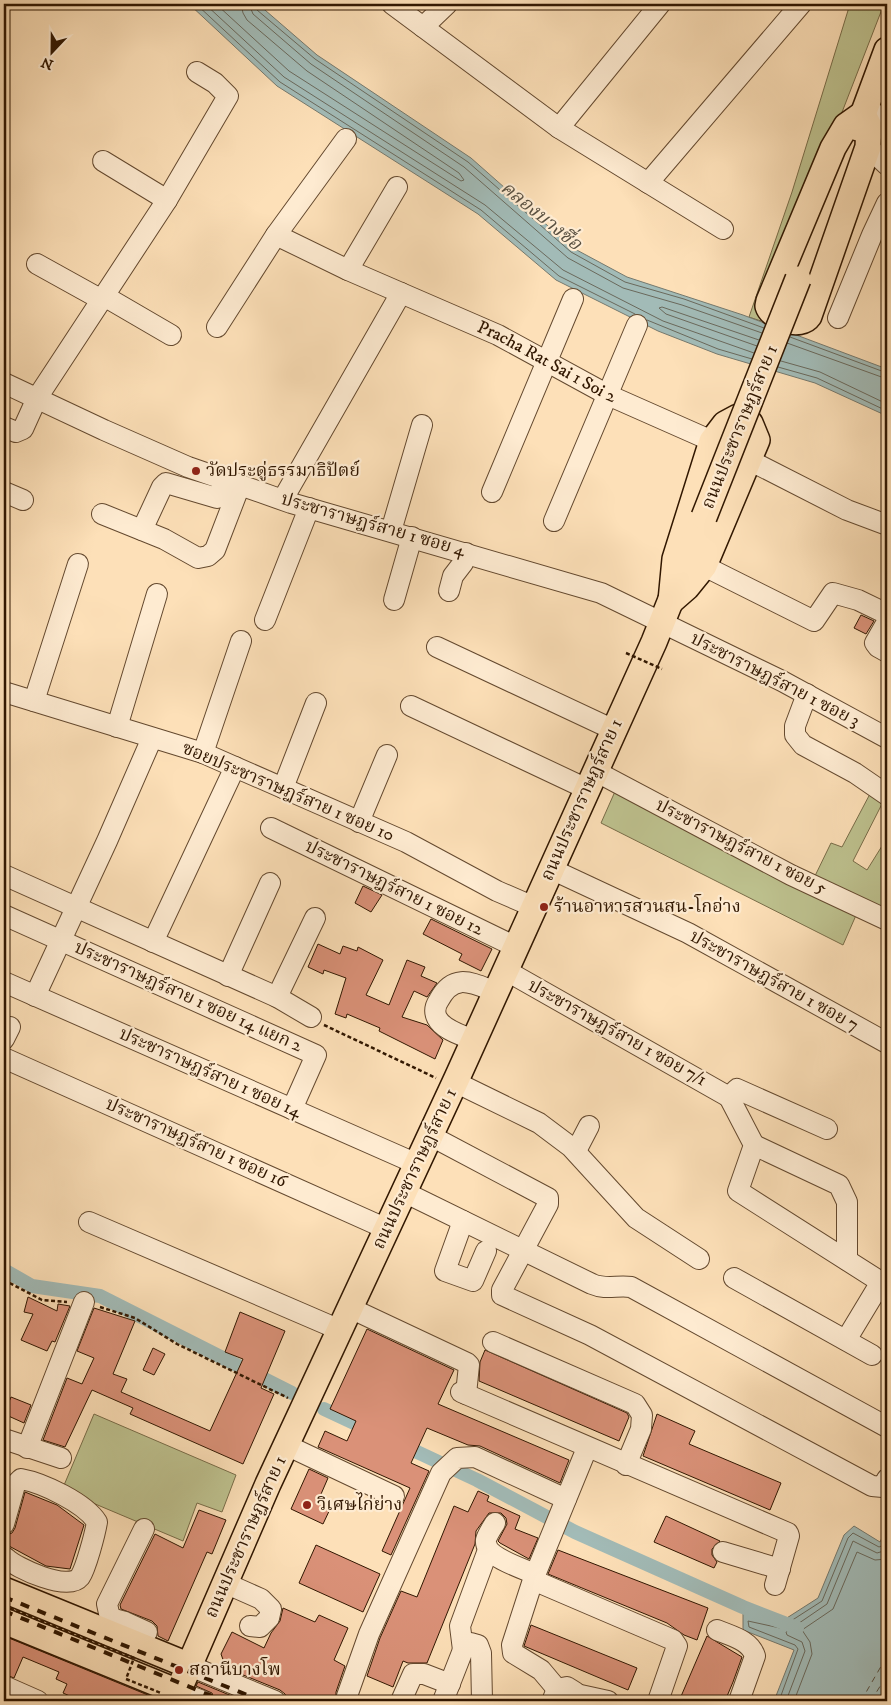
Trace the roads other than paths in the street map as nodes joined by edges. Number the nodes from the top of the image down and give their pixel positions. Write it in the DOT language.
graph roads {
  1 [pos="392,4"];
  2 [pos="447,4"];
  3 [pos="660,4"];
  4 [pos="801,4"];
  5 [pos="423,27"];
  6 [pos="887,50"];
  7 [pos="197,72"];
  8 [pos="865,109"];
  9 [pos="559,128"];
  10 [pos="887,131"];
  11 [pos="346,138"];
  12 [pos="868,147"];
  13 [pos="103,161"];
  14 [pos="887,165"];
  15 [pos="648,183"];
  16 [pos="397,187"];
  17 [pos="167,200"];
  18 [pos="887,203"];
  19 [pos="723,229"];
  20 [pos="276,235"];
  21 [pos="37,264"];
  22 [pos="348,270"];
  23 [pos="401,293"];
  24 [pos="103,298"];
  25 [pos="573,299"];
  26 [pos="838,318"];
  27 [pos="637,325"];
  28 [pos="217,327"];
  29 [pos="172,335"];
  30 [pos="545,361"];
  31 [pos="4,383"];
  32 [pos="608,395"];
  33 [pos="38,398"];
  34 [pos="422,425"];
  35 [pos="4,428"];
  36 [pos="712,441"];
  37 [pos="749,460"];
  38 [pos="233,483"];
  39 [pos="4,492"];
  40 [pos="492,492"];
  41 [pos="283,499"];
  42 [pos="23,500"];
  43 [pos="309,508"];
  44 [pos="102,514"];
  45 [pos="554,521"];
  46 [pos="887,524"];
  47 [pos="142,530"];
  48 [pos="391,532"];
  49 [pos="412,537"];
  50 [pos="466,553"];
  51 [pos="78,564"];
  52 [pos="704,566"];
  53 [pos="449,591"];
  54 [pos="157,594"];
  55 [pos="394,600"];
  56 [pos="667,612"];
  57 [pos="887,614"];
  58 [pos="265,620"];
  59 [pos="887,622"];
  60 [pos="241,641"];
  61 [pos="437,647"];
  62 [pos="887,652"];
  63 [pos="4,692"];
  64 [pos="807,694"];
  65 [pos="34,701"];
  66 [pos="316,703"];
  67 [pos="411,706"];
  68 [pos="117,727"];
  69 [pos="614,730"];
  70 [pos="152,738"];
  71 [pos="887,738"];
  72 [pos="203,753"];
  73 [pos="387,755"];
  74 [pos="235,767"];
  75 [pos="591,780"];
  76 [pos="283,788"];
  77 [pos="887,794"];
  78 [pos="359,822"];
  79 [pos="272,828"];
  80 [pos="551,869"];
  81 [pos="4,875"];
  82 [pos="270,883"];
  83 [pos="76,907"];
  84 [pos="534,907"];
  85 [pos="4,915"];
  86 [pos="315,918"];
  87 [pos="887,920"];
  88 [pos="60,940"];
  89 [pos="154,942"];
  90 [pos="516,947"];
  91 [pos="228,976"];
  92 [pos="500,981"];
  93 [pos="4,982"];
  94 [pos="34,996"];
  95 [pos="277,998"];
  96 [pos="311,1017"];
  97 [pos="473,1040"];
  98 [pos="887,1043"];
  99 [pos="4,1058"];
  100 [pos="454,1084"];
  101 [pos="728,1096"];
  102 [pos="292,1109"];
  103 [pos="589,1126"];
  104 [pos="827,1129"];
  105 [pos="430,1136"];
  106 [pos="754,1145"];
  107 [pos="576,1151"];
  108 [pos="417,1164"];
  109 [pos="404,1192"];
  110 [pos="463,1221"];
  111 [pos="89,1222"];
  112 [pos="387,1229"];
  113 [pos="486,1251"];
  114 [pos="521,1251"];
  115 [pos="699,1259"];
  116 [pos="847,1260"];
  117 [pos="734,1278"];
  118 [pos="84,1302"];
  119 [pos="345,1319"];
  120 [pos="846,1340"];
  121 [pos="493,1342"];
  122 [pos="872,1355"];
  123 [pos="887,1427"];
  124 [pos="4,1439"];
  125 [pos="286,1445"];
  126 [pos="27,1448"];
  127 [pos="587,1448"];
  128 [pos="61,1458"];
  129 [pos="626,1465"];
  130 [pos="887,1479"];
  131 [pos="394,1496"];
  132 [pos="560,1517"];
  133 [pos="495,1523"];
  134 [pos="4,1524"];
  135 [pos="144,1529"];
  136 [pos="488,1550"];
  137 [pos="723,1552"];
  138 [pos="4,1559"];
  139 [pos="534,1577"];
  140 [pos="225,1583"];
  141 [pos="4,1590"];
  142 [pos="4,1621"];
  143 [pos="108,1625"];
  144 [pos="250,1626"];
  145 [pos="717,1630"];
  146 [pos="147,1632"];
  147 [pos="463,1650"];
  148 [pos="190,1666"];
  149 [pos="4,1686"];
  150 [pos="447,1693"];
  151 [pos="171,1695"];
  152 [pos="347,1696"];
  153 [pos="566,1696"];
  154 [pos="38,1701"];
  155 [pos="203,1701"];
  156 [pos="275,1701"];
  157 [pos="401,1701"];
  158 [pos="482,1701"];
  159 [pos="608,1701"];
  160 [pos="658,1701"];
  161 [pos="739,1701"];
  1 -- 5 [label="street"];
  2 -- 5 [label="street"];
  3 -- 9 [label="street"];
  4 -- 15 [label="street"];
  5 -- 9 [label="street"];
  6 -- 8 [label="main road, ถนนประชาราษฎร์สาย 1"];
  7 -- 17 [label="street"];
  8 -- 10 [label="street"];
  8 -- 12 [label="main road"];
  8 -- 12 [label="main road"];
  8 -- 56 [label="main road, ถนนประชาราษฎร์สาย 1, bridge"];
  9 -- 15 [label="street"];
  11 -- 20 [label="street"];
  12 -- 14 [label="street"];
  13 -- 17 [label="street"];
  15 -- 19 [label="street"];
  16 -- 22 [label="street"];
  17 -- 24 [label="street"];
  18 -- 26 [label="street"];
  20 -- 22 [label="street, Pracha Rat Sai 1 Soi 2"];
  20 -- 28 [label="street"];
  21 -- 24 [label="street"];
  22 -- 23 [label="street, Pracha Rat Sai 1 Soi 2"];
  23 -- 30 [label="street, Pracha Rat Sai 1 Soi 2"];
  23 -- 41 [label="street"];
  24 -- 29 [label="street"];
  24 -- 33 [label="street"];
  25 -- 30 [label="street"];
  27 -- 32 [label="street"];
  30 -- 32 [label="street, Pracha Rat Sai 1 Soi 2"];
  30 -- 40 [label="street"];
  31 -- 33 [label="street, ประชาราษฎร์สาย 1 ซอย 4"];
  32 -- 36 [label="street, Pracha Rat Sai 1 Soi 2"];
  32 -- 45 [label="street"];
  33 -- 35 [label="street"];
  33 -- 38 [label="street, ประชาราษฎร์สาย 1 ซอย 4"];
  34 -- 48 [label="street"];
  36 -- 37 [label="main road"];
  36 -- 56 [label="main road"];
  37 -- 46 [label="street"];
  37 -- 52 [label="main road"];
  38 -- 41 [label="street, ประชาราษฎร์สาย 1 ซอย 4"];
  38 -- 47 [label="street"];
  38 -- 47 [label="street"];
  39 -- 42 [label="street"];
  41 -- 43 [label="street, ประชาราษฎร์สาย 1 ซอย 4"];
  43 -- 48 [label="street, ประชาราษฎร์สาย 1 ซอย 4"];
  43 -- 58 [label="street"];
  44 -- 47 [label="street"];
  48 -- 49 [label="street, ประชาราษฎร์สาย 1 ซอย 4"];
  49 -- 50 [label="street, ประชาราษฎร์สาย 1 ซอย 4"];
  49 -- 55 [label="street"];
  50 -- 53 [label="street"];
  50 -- 56 [label="street, ประชาราษฎร์สาย 1 ซอย 4"];
  51 -- 65 [label="street"];
  52 -- 56 [label="main road"];
  52 -- 57 [label="street"];
  54 -- 68 [label="street"];
  56 -- 64 [label="street, ประชาราษฎร์สาย 1 ซอย 3"];
  56 -- 69 [label="main road, ถนนประชาราษฎร์สาย 1"];
  59 -- 62 [label="street"];
  60 -- 72 [label="street"];
  61 -- 69 [label="street"];
  63 -- 65 [label="street, ซอยประชาราษฎร์สาย 1 ซอย 10"];
  64 -- 71 [label="street, ประชาราษฎร์สาย 1 ซอย 3"];
  64 -- 77 [label="street"];
  65 -- 68 [label="street, ซอยประชาราษฎร์สาย 1 ซอย 10"];
  66 -- 76 [label="street"];
  67 -- 75 [label="street, ประชาราษฎร์สาย 1 ซอย 5"];
  68 -- 70 [label="street, ซอยประชาราษฎร์สาย 1 ซอย 10"];
  69 -- 75 [label="main road, ถนนประชาราษฎร์สาย 1"];
  70 -- 72 [label="street, ซอยประชาราษฎร์สาย 1 ซอย 10"];
  70 -- 83 [label="street"];
  72 -- 74 [label="street, ซอยประชาราษฎร์สาย 1 ซอย 10"];
  73 -- 78 [label="street"];
  74 -- 76 [label="street, ซอยประชาราษฎร์สาย 1 ซอย 10"];
  74 -- 89 [label="street"];
  75 -- 80 [label="main road, ถนนประชาราษฎร์สาย 1"];
  75 -- 87 [label="street, ประชาราษฎร์สาย 1 ซอย 5"];
  76 -- 78 [label="street, ซอยประชาราษฎร์สาย 1 ซอย 10"];
  78 -- 84 [label="street, ซอยประชาราษฎร์สาย 1 ซอย 10"];
  79 -- 90 [label="street, ประชาราษฎร์สาย 1 ซอย 12"];
  80 -- 84 [label="main road, ถนนประชาราษฎร์สาย 1"];
  80 -- 98 [label="street, ประชาราษฎร์สาย 1 ซอย 7"];
  81 -- 83 [label="street"];
  82 -- 91 [label="street"];
  83 -- 88 [label="street"];
  83 -- 89 [label="street"];
  84 -- 90 [label="main road, ถนนประชาราษฎร์สาย 1"];
  85 -- 88 [label="street"];
  86 -- 95 [label="street"];
  88 -- 94 [label="street"];
  88 -- 102 [label="street, ประชาราษฎร์สาย 1 ซอย 14 แยก 2"];
  89 -- 91 [label="street"];
  90 -- 92 [label="main road, ถนนประชาราษฎร์สาย 1"];
  91 -- 95 [label="street"];
  92 -- 97 [label="main road, ถนนประชาราษฎร์สาย 1"];
  92 -- 97 [label="street, ประชาราษฎร์สาย 1 ซอย 7/1"];
  92 -- 101 [label="street, ประชาราษฎร์สาย 1 ซอย 7/1"];
  93 -- 94 [label="street, ประชาราษฎร์สาย 1 ซอย 14"];
  94 -- 102 [label="street, ประชาราษฎร์สาย 1 ซอย 14"];
  95 -- 96 [label="street"];
  97 -- 100 [label="main road, ถนนประชาราษฎร์สาย 1"];
  99 -- 112 [label="street, ประชาราษฎร์สาย 1 ซอย 16"];
  100 -- 105 [label="main road, ถนนประชาราษฎร์สาย 1"];
  100 -- 107 [label="street"];
  101 -- 104 [label="street"];
  101 -- 106 [label="street"];
  102 -- 108 [label="street, ประชาราษฎร์สาย 1 ซอย 14"];
  103 -- 107 [label="street"];
  105 -- 108 [label="main road, ถนนประชาราษฎร์สาย 1"];
  105 -- 114 [label="street"];
  106 -- 116 [label="street"];
  106 -- 116 [label="street"];
  107 -- 115 [label="street"];
  108 -- 109 [label="main road, ถนนประชาราษฎร์สาย 1"];
  109 -- 110 [label="street"];
  109 -- 112 [label="main road, ถนนประชาราษฎร์สาย 1"];
  110 -- 113 [label="street"];
  110 -- 114 [label="street"];
  111 -- 119 [label="street"];
  112 -- 119 [label="main road, ถนนประชาราษฎร์สาย 1"];
  114 -- 123 [label="street"];
  114 -- 130 [label="street"];
  116 -- 120 [label="street"];
  117 -- 120 [label="street"];
  118 -- 126 [label="street"];
  119 -- 125 [label="main road, ถนนประชาราษฎร์สาย 1"];
  119 -- 127 [label="street"];
  120 -- 122 [label="street"];
  121 -- 129 [label="street"];
  124 -- 126 [label="street"];
  125 -- 131 [label="street"];
  125 -- 140 [label="main road, ถนนประชาราษฎร์สาย 1"];
  126 -- 128 [label="street"];
  127 -- 129 [label="street"];
  127 -- 132 [label="street"];
  129 -- 137 [label="street"];
  132 -- 139 [label="street"];
  132 -- 152 [label="street"];
  133 -- 136 [label="street"];
  134 -- 138 [label="street"];
  135 -- 143 [label="street"];
  136 -- 139 [label="street"];
  136 -- 147 [label="street"];
  139 -- 153 [label="street"];
  139 -- 160 [label="street"];
  140 -- 144 [label="street"];
  140 -- 148 [label="main road, ถนนประชาราษฎร์สาย 1"];
  141 -- 143 [label="main road"];
  142 -- 151 [label="main road"];
  143 -- 146 [label="street"];
  143 -- 148 [label="main road"];
  145 -- 161 [label="street"];
  147 -- 150 [label="street"];
  147 -- 158 [label="street"];
  148 -- 151 [label="main road, ถนนประชาราษฎร์สาย 1"];
  148 -- 156 [label="street"];
  149 -- 154 [label="street"];
  150 -- 157 [label="street"];
  151 -- 155 [label="street"];
  153 -- 159 [label="street"];
}
